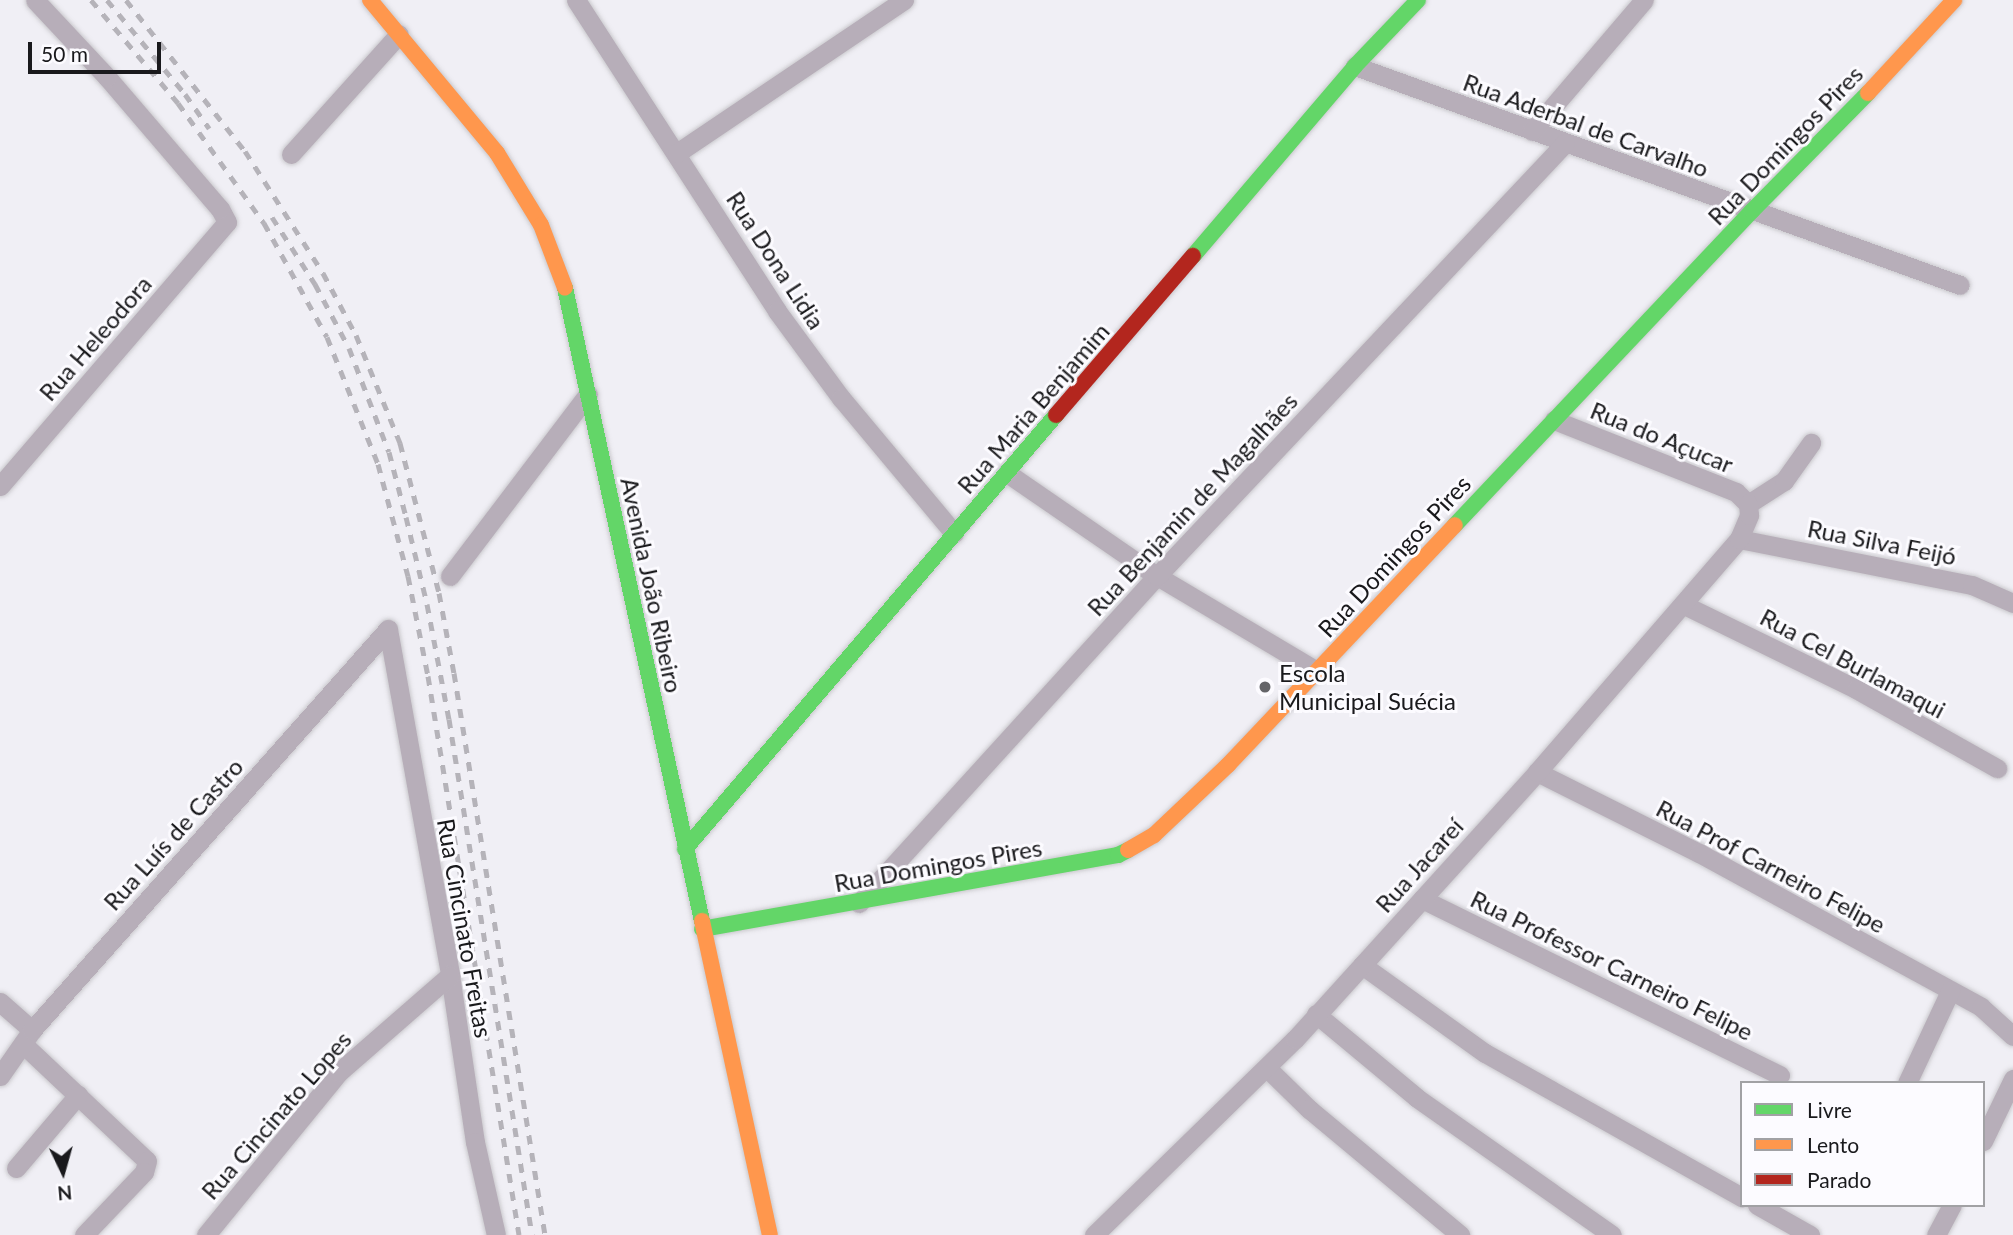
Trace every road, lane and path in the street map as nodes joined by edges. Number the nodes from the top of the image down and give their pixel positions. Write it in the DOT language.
graph roads {
  1 [pos="35,0"];
  2 [pos="370,0"];
  3 [pos="576,0"];
  4 [pos="904,0"];
  5 [pos="1418,0"];
  6 [pos="1644,0"];
  7 [pos="1954,0"];
  8 [pos="399,34"];
  9 [pos="1355,66"];
  10 [pos="1532,131"];
  11 [pos="1565,143"];
  12 [pos="677,153"];
  13 [pos="291,154"];
  14 [pos="1752,211"];
  15 [pos="1960,285"];
  16 [pos="589,394"];
  17 [pos="1554,420"];
  18 [pos="1811,443"];
  19 [pos="1007,473"];
  20 [pos="0,486"];
  21 [pos="1748,504"];
  22 [pos="954,533"];
  23 [pos="1739,539"];
  24 [pos="450,576"];
  25 [pos="1157,576"];
  26 [pos="2013,603"];
  27 [pos="1684,605"];
  28 [pos="388,629"];
  29 [pos="1317,671"];
  30 [pos="1997,768"];
  31 [pos="1537,772"];
  32 [pos="685,849"];
  33 [pos="1422,899"];
  34 [pos="859,902"];
  35 [pos="702,929"];
  36 [pos="1362,965"];
  37 [pos="450,975"];
  38 [pos="1950,991"];
  39 [pos="0,1002"];
  40 [pos="1316,1014"];
  41 [pos="2013,1036"];
  42 [pos="27,1037"];
  43 [pos="1266,1068"];
  44 [pos="1780,1075"];
  45 [pos="0,1076"];
  46 [pos="2013,1079"];
  47 [pos="1908,1081"];
  48 [pos="78,1095"];
  49 [pos="1985,1137"];
  50 [pos="16,1168"];
  51 [pos="1740,1196"];
  52 [pos="1761,1207"];
  53 [pos="1951,1207"];
  54 [pos="84,1235"];
  55 [pos="206,1235"];
  56 [pos="496,1235"];
  57 [pos="770,1235"];
  58 [pos="1094,1235"];
  59 [pos="1460,1235"];
  60 [pos="1612,1235"];
  61 [pos="1810,1235"];
  62 [pos="1936,1235"];
  1 -- 20 [label="street, Rua Heleodora"];
  2 -- 8 [label="street, Avenida João Ribeiro"];
  3 -- 12 [label="street, Rua Dona Lidia"];
  4 -- 12 [label="street"];
  5 -- 9 [label="street, Rua Maria Benjamim"];
  6 -- 10 [label="street"];
  7 -- 14 [label="street, Rua Domingos Pires"];
  8 -- 13 [label="street"];
  8 -- 16 [label="street, Avenida João Ribeiro"];
  9 -- 10 [label="street, Rua Aderbal de Carvalho"];
  9 -- 19 [label="street, Rua Maria Benjamim"];
  10 -- 11 [label="street, Rua Aderbal de Carvalho"];
  11 -- 14 [label="street, Rua Aderbal de Carvalho"];
  11 -- 25 [label="street, Rua Benjamin de Magalhães"];
  12 -- 22 [label="street, Rua Dona Lidia"];
  14 -- 15 [label="street, Rua Aderbal de Carvalho"];
  14 -- 17 [label="street, Rua Domingos Pires"];
  16 -- 24 [label="street"];
  16 -- 32 [label="street, Avenida João Ribeiro"];
  17 -- 21 [label="street, Rua do Açucar"];
  17 -- 29 [label="street, Rua Domingos Pires"];
  18 -- 21 [label="street"];
  19 -- 22 [label="street, Rua Maria Benjamim"];
  19 -- 25 [label="street"];
  21 -- 23 [label="street, Rua Jacareí"];
  22 -- 32 [label="street, Rua Maria Benjamim"];
  23 -- 26 [label="street, Rua Silva Feijó"];
  23 -- 27 [label="street, Rua Jacareí"];
  25 -- 29 [label="street"];
  25 -- 34 [label="street, Rua Benjamin de Magalhães"];
  27 -- 30 [label="street, Rua Cel Burlamaqui"];
  27 -- 31 [label="street, Rua Jacareí"];
  28 -- 37 [label="street, Rua Cincinato Freitas"];
  28 -- 42 [label="street, Rua Luís de Castro"];
  29 -- 34 [label="street, Rua Domingos Pires"];
  31 -- 33 [label="street, Rua Jacareí"];
  31 -- 38 [label="street, Rua Prof Carneiro Felipe"];
  32 -- 35 [label="street, Avenida João Ribeiro"];
  33 -- 36 [label="street, Rua Jacareí"];
  33 -- 44 [label="street, Rua Professor Carneiro Felipe"];
  34 -- 35 [label="street, Rua Domingos Pires"];
  35 -- 57 [label="street, Avenida João Ribeiro"];
  36 -- 40 [label="street, Rua Jacareí"];
  36 -- 51 [label="street"];
  37 -- 55 [label="street, Rua Cincinato Lopes"];
  37 -- 56 [label="street, Rua Cincinato Freitas"];
  38 -- 41 [label="street, Rua Prof Carneiro Felipe"];
  38 -- 47 [label="street"];
  39 -- 42 [label="street"];
  40 -- 43 [label="street, Rua Jacareí"];
  40 -- 60 [label="street"];
  42 -- 45 [label="street, Rua Luís de Castro"];
  42 -- 48 [label="street"];
  43 -- 58 [label="street, Rua Jacareí"];
  43 -- 59 [label="street"];
  46 -- 49 [label="street"];
  48 -- 50 [label="street"];
  48 -- 54 [label="street"];
  52 -- 61 [label="street"];
  53 -- 62 [label="street"];
}
